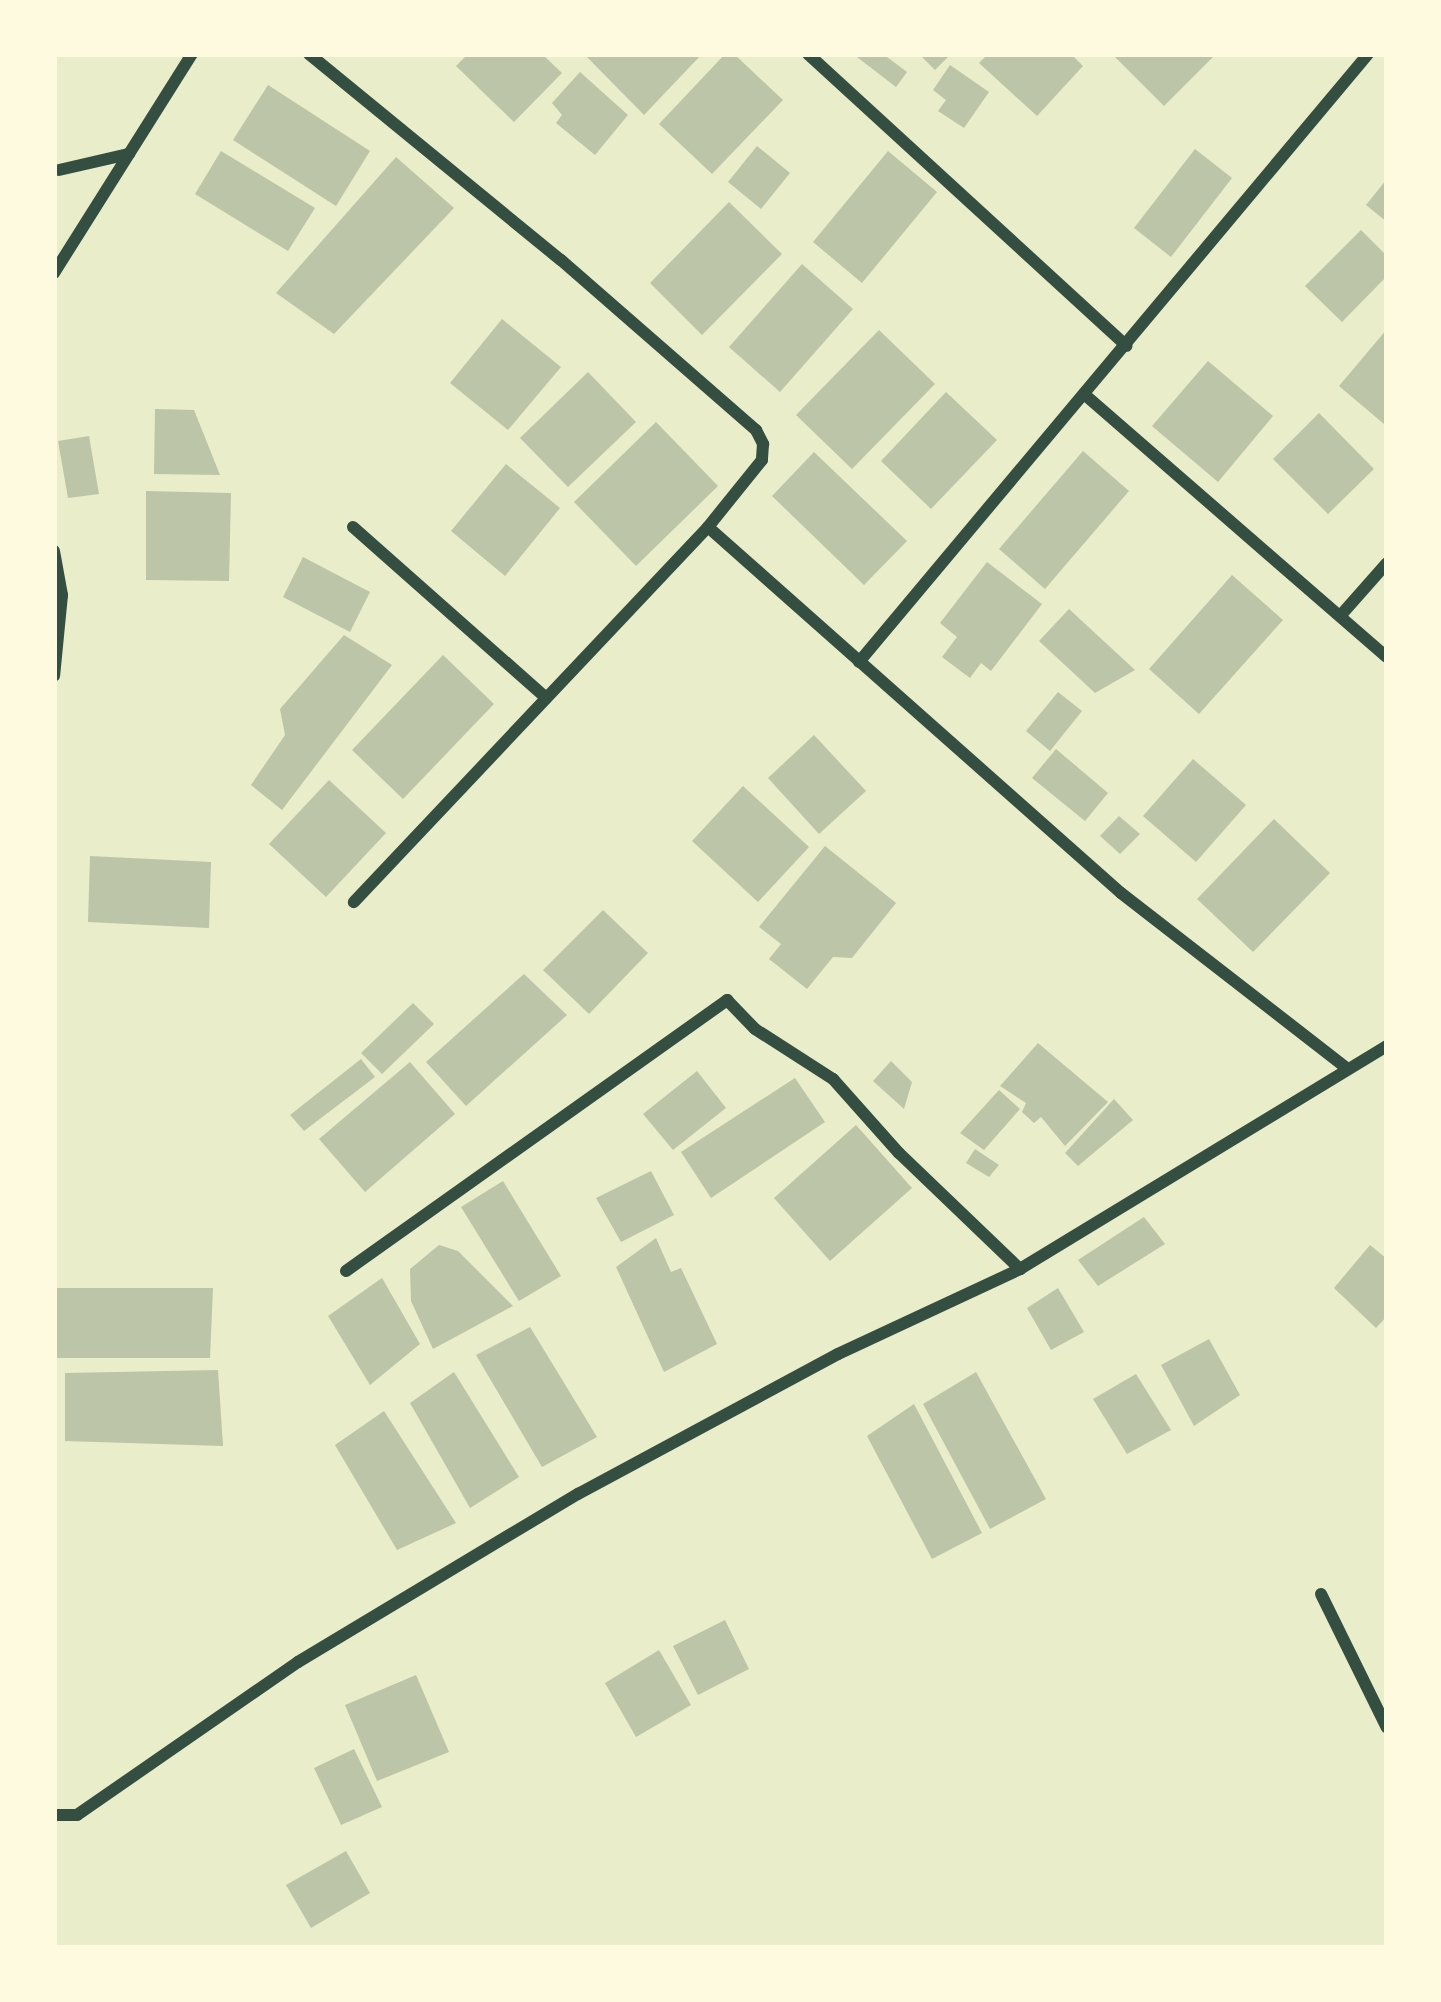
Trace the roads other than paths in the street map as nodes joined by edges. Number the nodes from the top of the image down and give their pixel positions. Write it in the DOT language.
graph roads {
  1 [pos="192,54"];
  2 [pos="309,54"];
  3 [pos="808,54"];
  4 [pos="1363,56"];
  5 [pos="129,154"];
  6 [pos="59,170"];
  7 [pos="54,272"];
  8 [pos="1126,346"];
  9 [pos="1084,394"];
  10 [pos="353,527"];
  11 [pos="708,527"];
  12 [pos="54,551"];
  13 [pos="1387,563"];
  14 [pos="1341,615"];
  15 [pos="1387,656"];
  16 [pos="859,662"];
  17 [pos="54,676"];
  18 [pos="546,698"];
  19 [pos="354,902"];
  20 [pos="1387,1046"];
  21 [pos="1348,1069"];
  22 [pos="1021,1269"];
  23 [pos="346,1271"];
  24 [pos="1321,1594"];
  25 [pos="1387,1728"];
  26 [pos="54,1815"];
  1 -- 5 [label="street"];
  2 -- 11 [label="street"];
  3 -- 8 [label="street"];
  4 -- 8 [label="street"];
  5 -- 6 [label="street"];
  5 -- 7 [label="street"];
  8 -- 9 [label="street"];
  9 -- 14 [label="street"];
  9 -- 16 [label="street"];
  10 -- 18 [label="street"];
  11 -- 16 [label="street"];
  11 -- 18 [label="street"];
  12 -- 17 [label="street"];
  13 -- 14 [label="street"];
  14 -- 15 [label="street"];
  16 -- 21 [label="street"];
  18 -- 19 [label="street"];
  20 -- 21 [label="street"];
  21 -- 22 [label="street"];
  22 -- 23 [label="street"];
  22 -- 26 [label="street"];
  24 -- 25 [label="street"];
}
